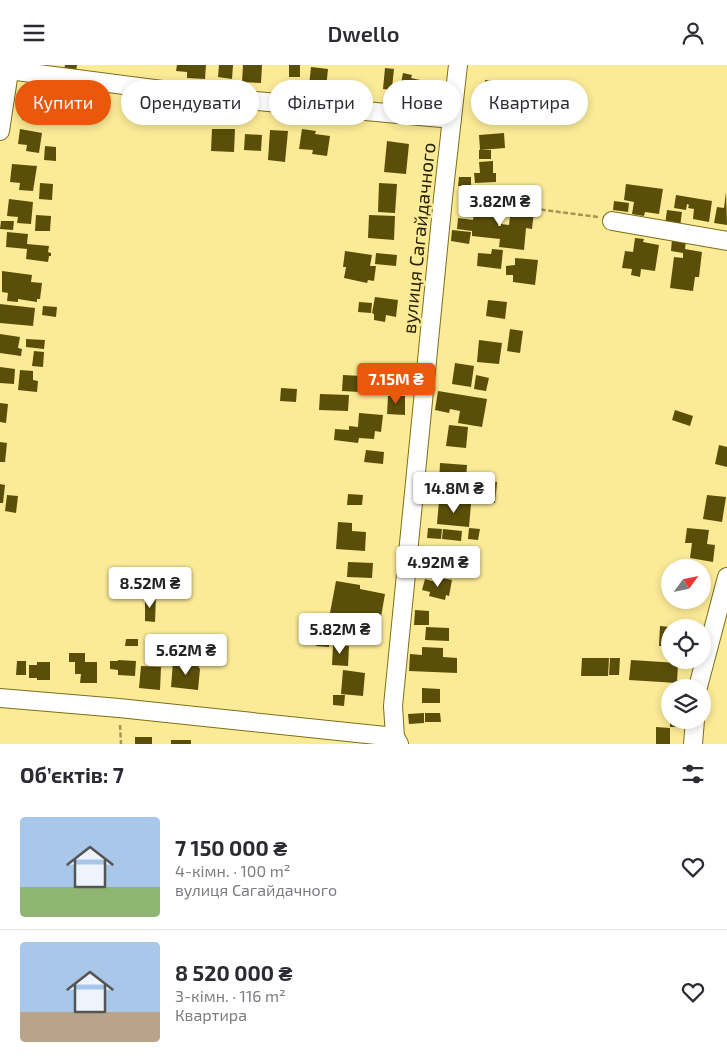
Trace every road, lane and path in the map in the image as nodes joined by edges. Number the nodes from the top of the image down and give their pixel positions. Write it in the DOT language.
graph roads {
  1 [pos="458,65"];
  2 [pos="6,68"];
  3 [pos="456,80"];
  4 [pos="383,113"];
  5 [pos="451,125"];
  6 [pos="0,131"];
  7 [pos="443,198"];
  8 [pos="612,221"];
  9 [pos="727,241"];
  10 [pos="727,577"];
  11 [pos="700,679"];
  12 [pos="0,698"];
  13 [pos="119,708"];
  14 [pos="695,729"];
  15 [pos="397,740"];
  16 [pos="121,744"];
  17 [pos="694,744"];
  1 -- 3 [label="street, вулиця Сагайдачного"];
  2 -- 4 [label="street"];
  2 -- 6 [label="street"];
  5 -- 7 [label="street, вулиця Сагайдачного"];
  7 -- 8 [label="path"];
  7 -- 15 [label="street, вулиця Сагайдачного"];
  8 -- 9 [label="street"];
  10 -- 11 [label="street"];
  12 -- 13 [label="street"];
  13 -- 15 [label="street"];
  13 -- 16 [label="path"];
  14 -- 17 [label="street"];
}
